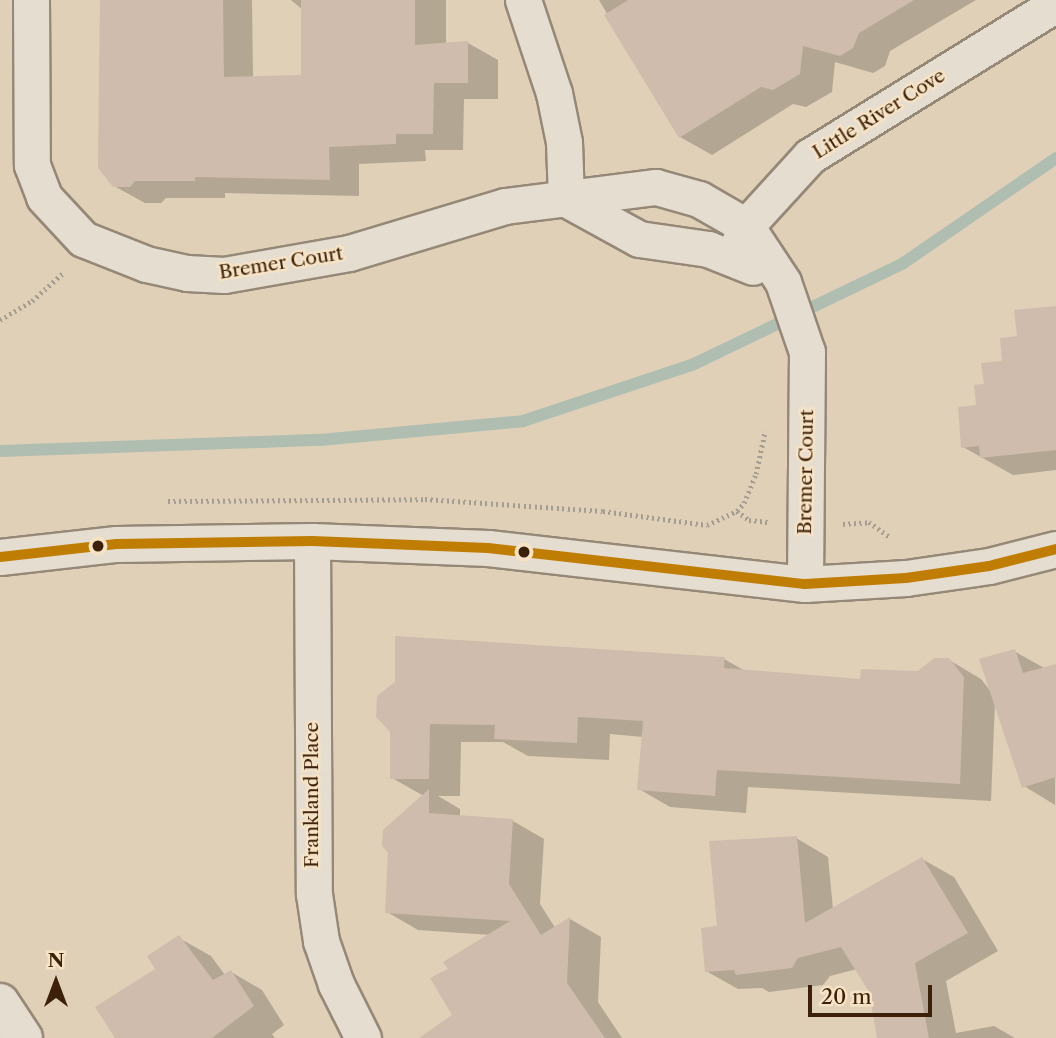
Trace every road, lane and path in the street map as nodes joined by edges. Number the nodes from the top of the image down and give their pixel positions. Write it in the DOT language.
graph roads {
  1 [pos="30,0"];
  2 [pos="523,0"];
  3 [pos="1056,4"];
  4 [pos="566,199"];
  5 [pos="83,239"];
  6 [pos="740,241"];
  7 [pos="0,320"];
  8 [pos="767,418"];
  9 [pos="805,526"];
  10 [pos="312,541"];
  11 [pos="905,541"];
  12 [pos="1056,549"];
  13 [pos="0,557"];
  14 [pos="804,584"];
  15 [pos="0,1003"];
  16 [pos="23,1038"];
  17 [pos="363,1038"];
  1 -- 5 [label="street, Bremer Court"];
  2 -- 4 [label="street"];
  3 -- 6 [label="street, Little River Cove"];
  4 -- 5 [label="street, Bremer Court"];
  4 -- 6 [label="street, Bremer Court"];
  4 -- 6 [label="street, Bremer Court"];
  5 -- 7 [label="path"];
  6 -- 9 [label="street, Bremer Court"];
  8 -- 9 [label="path"];
  9 -- 11 [label="path"];
  9 -- 14 [label="street, Bremer Court"];
  10 -- 13 [label="street"];
  10 -- 14 [label="street"];
  10 -- 17 [label="street, Frankland Place"];
  12 -- 14 [label="street"];
  15 -- 16 [label="main road"];
}
